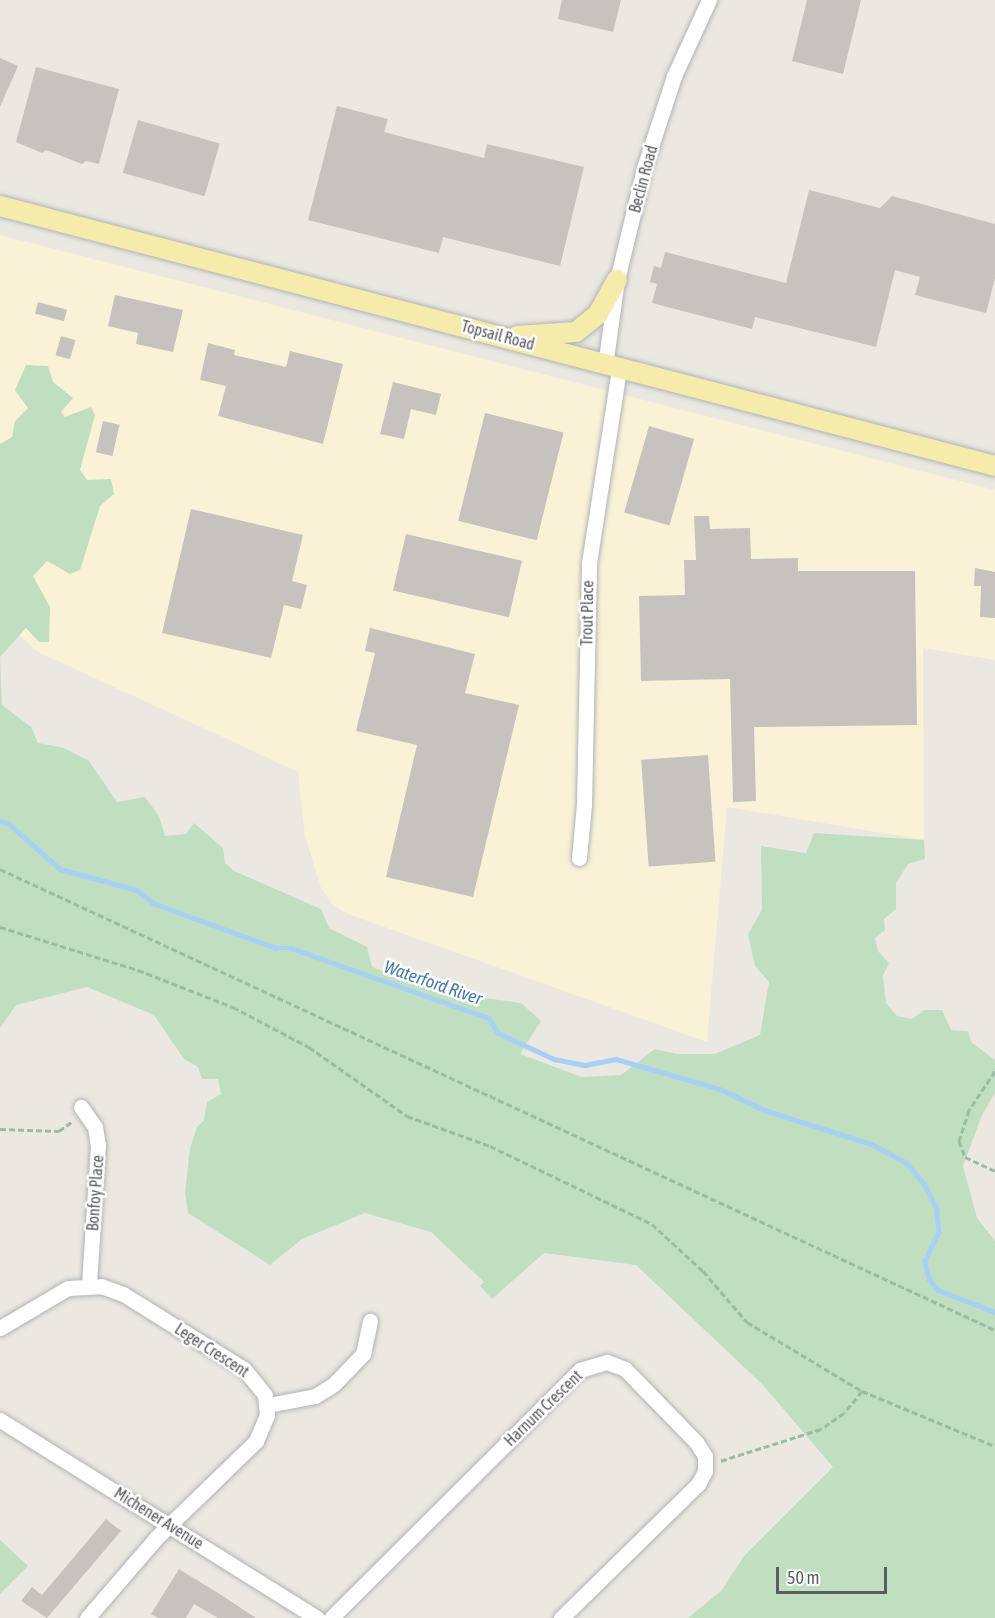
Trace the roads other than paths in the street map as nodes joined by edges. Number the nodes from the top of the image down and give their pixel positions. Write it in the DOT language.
graph roads {
  1 [pos="709,0"];
  2 [pos="0,206"];
  3 [pos="617,280"];
  4 [pos="505,336"];
  5 [pos="612,368"];
  6 [pos="995,466"];
  7 [pos="579,858"];
  8 [pos="81,1107"];
  9 [pos="89,1285"];
  10 [pos="370,1321"];
  11 [pos="0,1328"];
  12 [pos="268,1405"];
  13 [pos="0,1420"];
  14 [pos="170,1524"];
  15 [pos="87,1618"];
  16 [pos="317,1618"];
  17 [pos="332,1618"];
  18 [pos="561,1618"];
  1 -- 3 [label="street, Beclin Road"];
  2 -- 4 [label="main road, Topsail Road"];
  3 -- 4 [label="main road"];
  3 -- 5 [label="street, Beclin Road"];
  4 -- 5 [label="main road, Topsail Road"];
  5 -- 6 [label="main road, Topsail Road"];
  5 -- 7 [label="street, Trout Place"];
  8 -- 9 [label="street, Bonfoy Place"];
  9 -- 11 [label="street, Leger Crescent"];
  9 -- 12 [label="street, Leger Crescent"];
  10 -- 12 [label="street"];
  12 -- 14 [label="street"];
  13 -- 14 [label="street, Michener Avenue"];
  14 -- 15 [label="street"];
  14 -- 16 [label="street, Michener Avenue"];
  17 -- 18 [label="street, Harnum Crescent"];
}
